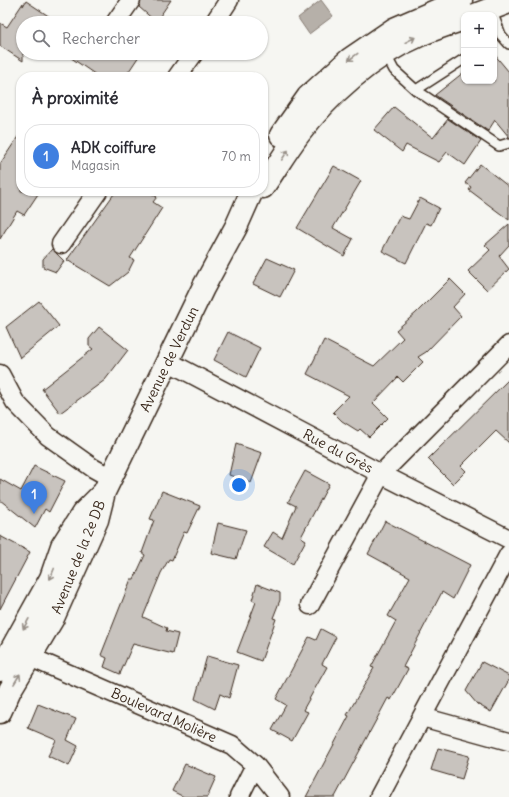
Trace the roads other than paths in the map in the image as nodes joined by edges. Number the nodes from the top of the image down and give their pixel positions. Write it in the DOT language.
graph roads {
  1 [pos="131,0"];
  2 [pos="229,0"];
  3 [pos="461,0"];
  4 [pos="121,16"];
  5 [pos="219,16"];
  6 [pos="461,20"];
  7 [pos="498,37"];
  8 [pos="509,44"];
  9 [pos="381,46"];
  10 [pos="189,60"];
  11 [pos="461,61"];
  12 [pos="181,72"];
  13 [pos="416,90"];
  14 [pos="509,143"];
  15 [pos="268,156"];
  16 [pos="268,180"];
  17 [pos="95,196"];
  18 [pos="250,196"];
  19 [pos="257,196"];
  20 [pos="236,227"];
  21 [pos="61,244"];
  22 [pos="509,345"];
  23 [pos="167,361"];
  24 [pos="0,374"];
  25 [pos="381,474"];
  26 [pos="108,485"];
  27 [pos="509,539"];
  28 [pos="509,554"];
  29 [pos="310,605"];
  30 [pos="14,650"];
  31 [pos="0,670"];
  32 [pos="0,712"];
  33 [pos="422,717"];
  34 [pos="509,741"];
  35 [pos="255,765"];
  36 [pos="385,794"];
  37 [pos="240,797"];
  38 [pos="280,797"];
  1 -- 4 [label="street"];
  2 -- 5 [label="street"];
  3 -- 9 [label="main road"];
  9 -- 6 [label="main road, one-way"];
  7 -- 8 [label="lane"];
  9 -- 13 [label="lane"];
  9 -- 15 [label="main road, one-way"];
  16 -- 9 [label="main road, one-way"];
  10 -- 12 [label="street"];
  11 -- 13 [label="lane"];
  13 -- 14 [label="lane"];
  17 -- 21 [label="street"];
  18 -- 20 [label="main road, Avenue de Verdun"];
  19 -- 20 [label="main road, Avenue de Verdun"];
  20 -- 23 [label="main road, Avenue de Verdun"];
  22 -- 25 [label="street"];
  23 -- 25 [label="street, Rue du Grès"];
  23 -- 26 [label="main road, Avenue de Verdun"];
  24 -- 26 [label="street"];
  25 -- 27 [label="street, Rue du Grès"];
  25 -- 29 [label="street"];
  26 -- 30 [label="main road, Avenue de la 2e DB"];
  28 -- 33 [label="street"];
  30 -- 31 [label="main road"];
  32 -- 30 [label="main road, one-way"];
  30 -- 35 [label="street, Boulevard Molière"];
  33 -- 34 [label="street"];
  33 -- 36 [label="street"];
  35 -- 37 [label="street"];
  35 -- 38 [label="street, Boulevard Molière"];
}
